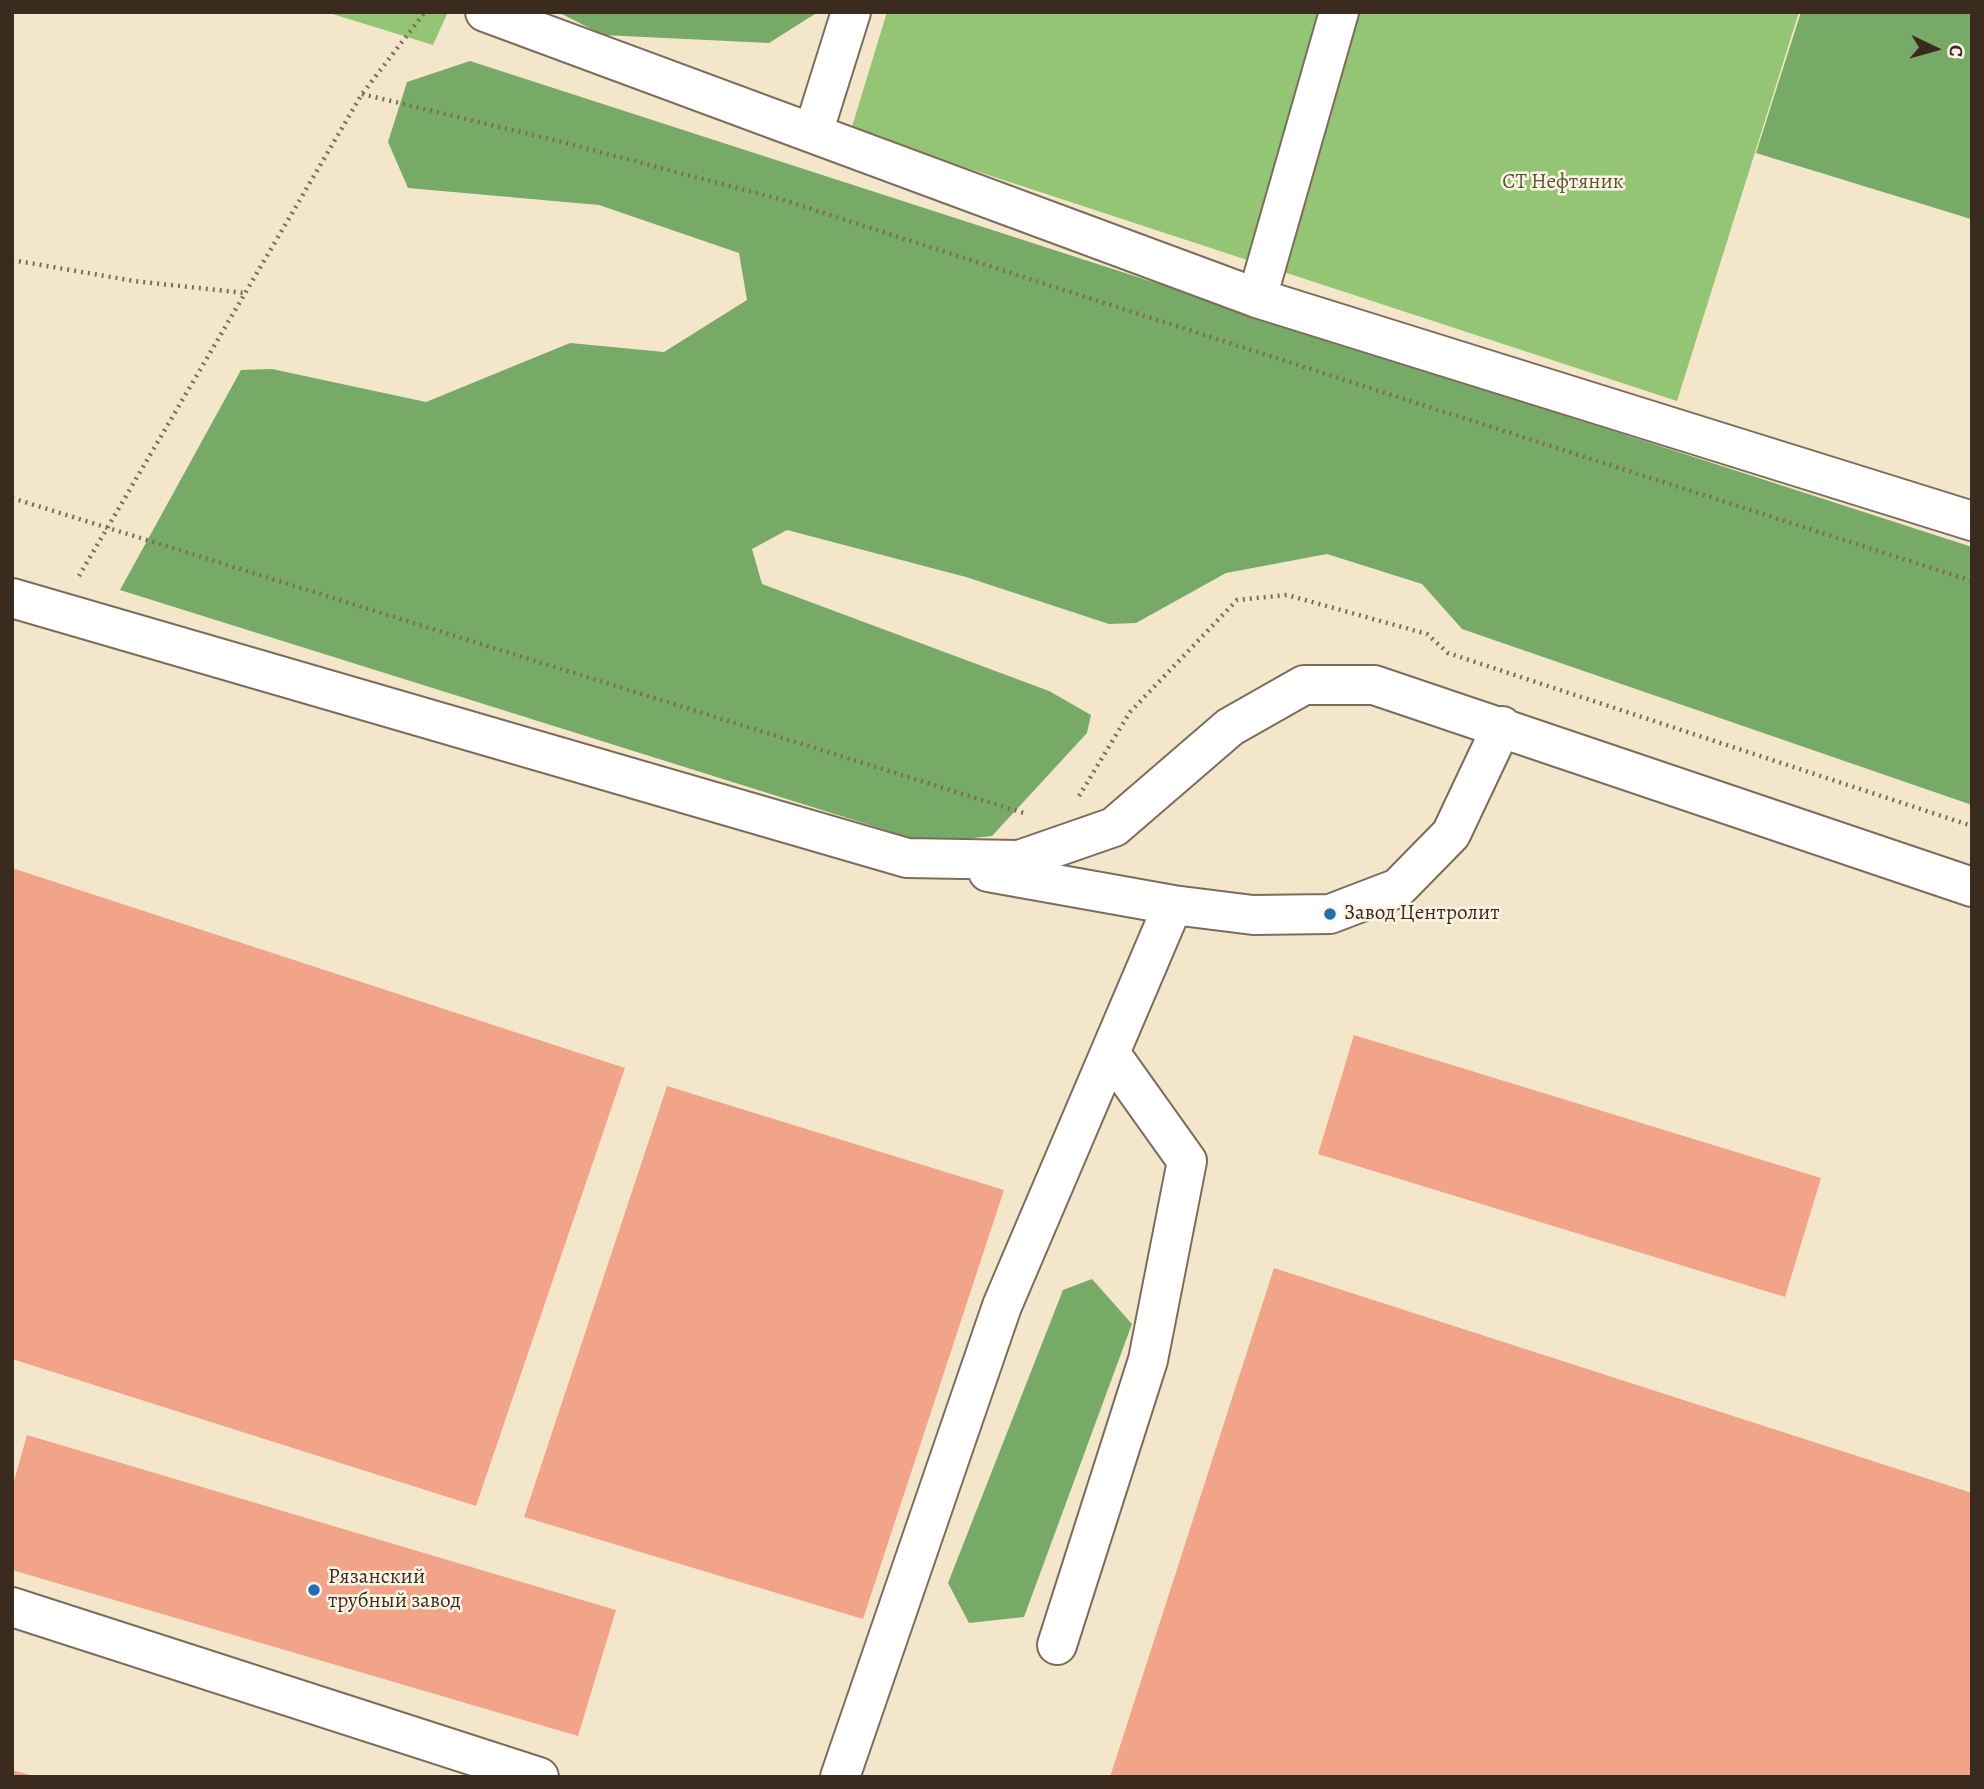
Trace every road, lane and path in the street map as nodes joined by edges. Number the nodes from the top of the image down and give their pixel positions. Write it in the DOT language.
graph roads {
  1 [pos="425,12"];
  2 [pos="485,12"];
  3 [pos="851,12"];
  4 [pos="1339,12"];
  5 [pos="362,94"];
  6 [pos="813,133"];
  7 [pos="12,260"];
  8 [pos="245,293"];
  9 [pos="1257,298"];
  10 [pos="12,498"];
  11 [pos="1972,521"];
  12 [pos="107,527"];
  13 [pos="1972,581"];
  14 [pos="12,598"];
  15 [pos="57,612"];
  16 [pos="1502,726"];
  17 [pos="1072,808"];
  18 [pos="1028,814"];
  19 [pos="1972,826"];
  20 [pos="907,858"];
  21 [pos="1972,887"];
  22 [pos="1173,905"];
  23 [pos="1110,1054"];
  24 [pos="12,1606"];
  25 [pos="1057,1645"];
  26 [pos="538,1777"];
  27 [pos="840,1777"];
  1 -- 5 [label="path"];
  2 -- 6 [label="street"];
  3 -- 6 [label="street"];
  4 -- 9 [label="street"];
  5 -- 8 [label="path"];
  5 -- 13 [label="path"];
  6 -- 9 [label="street"];
  7 -- 8 [label="path"];
  8 -- 12 [label="path"];
  9 -- 11 [label="street"];
  10 -- 12 [label="path"];
  12 -- 15 [label="path"];
  12 -- 18 [label="path"];
  14 -- 15 [label="street"];
  15 -- 20 [label="street"];
  16 -- 20 [label="street"];
  16 -- 21 [label="street"];
  16 -- 22 [label="street"];
  17 -- 19 [label="path"];
  20 -- 22 [label="street"];
  22 -- 23 [label="street"];
  23 -- 25 [label="street"];
  23 -- 27 [label="street"];
  24 -- 26 [label="street"];
}
